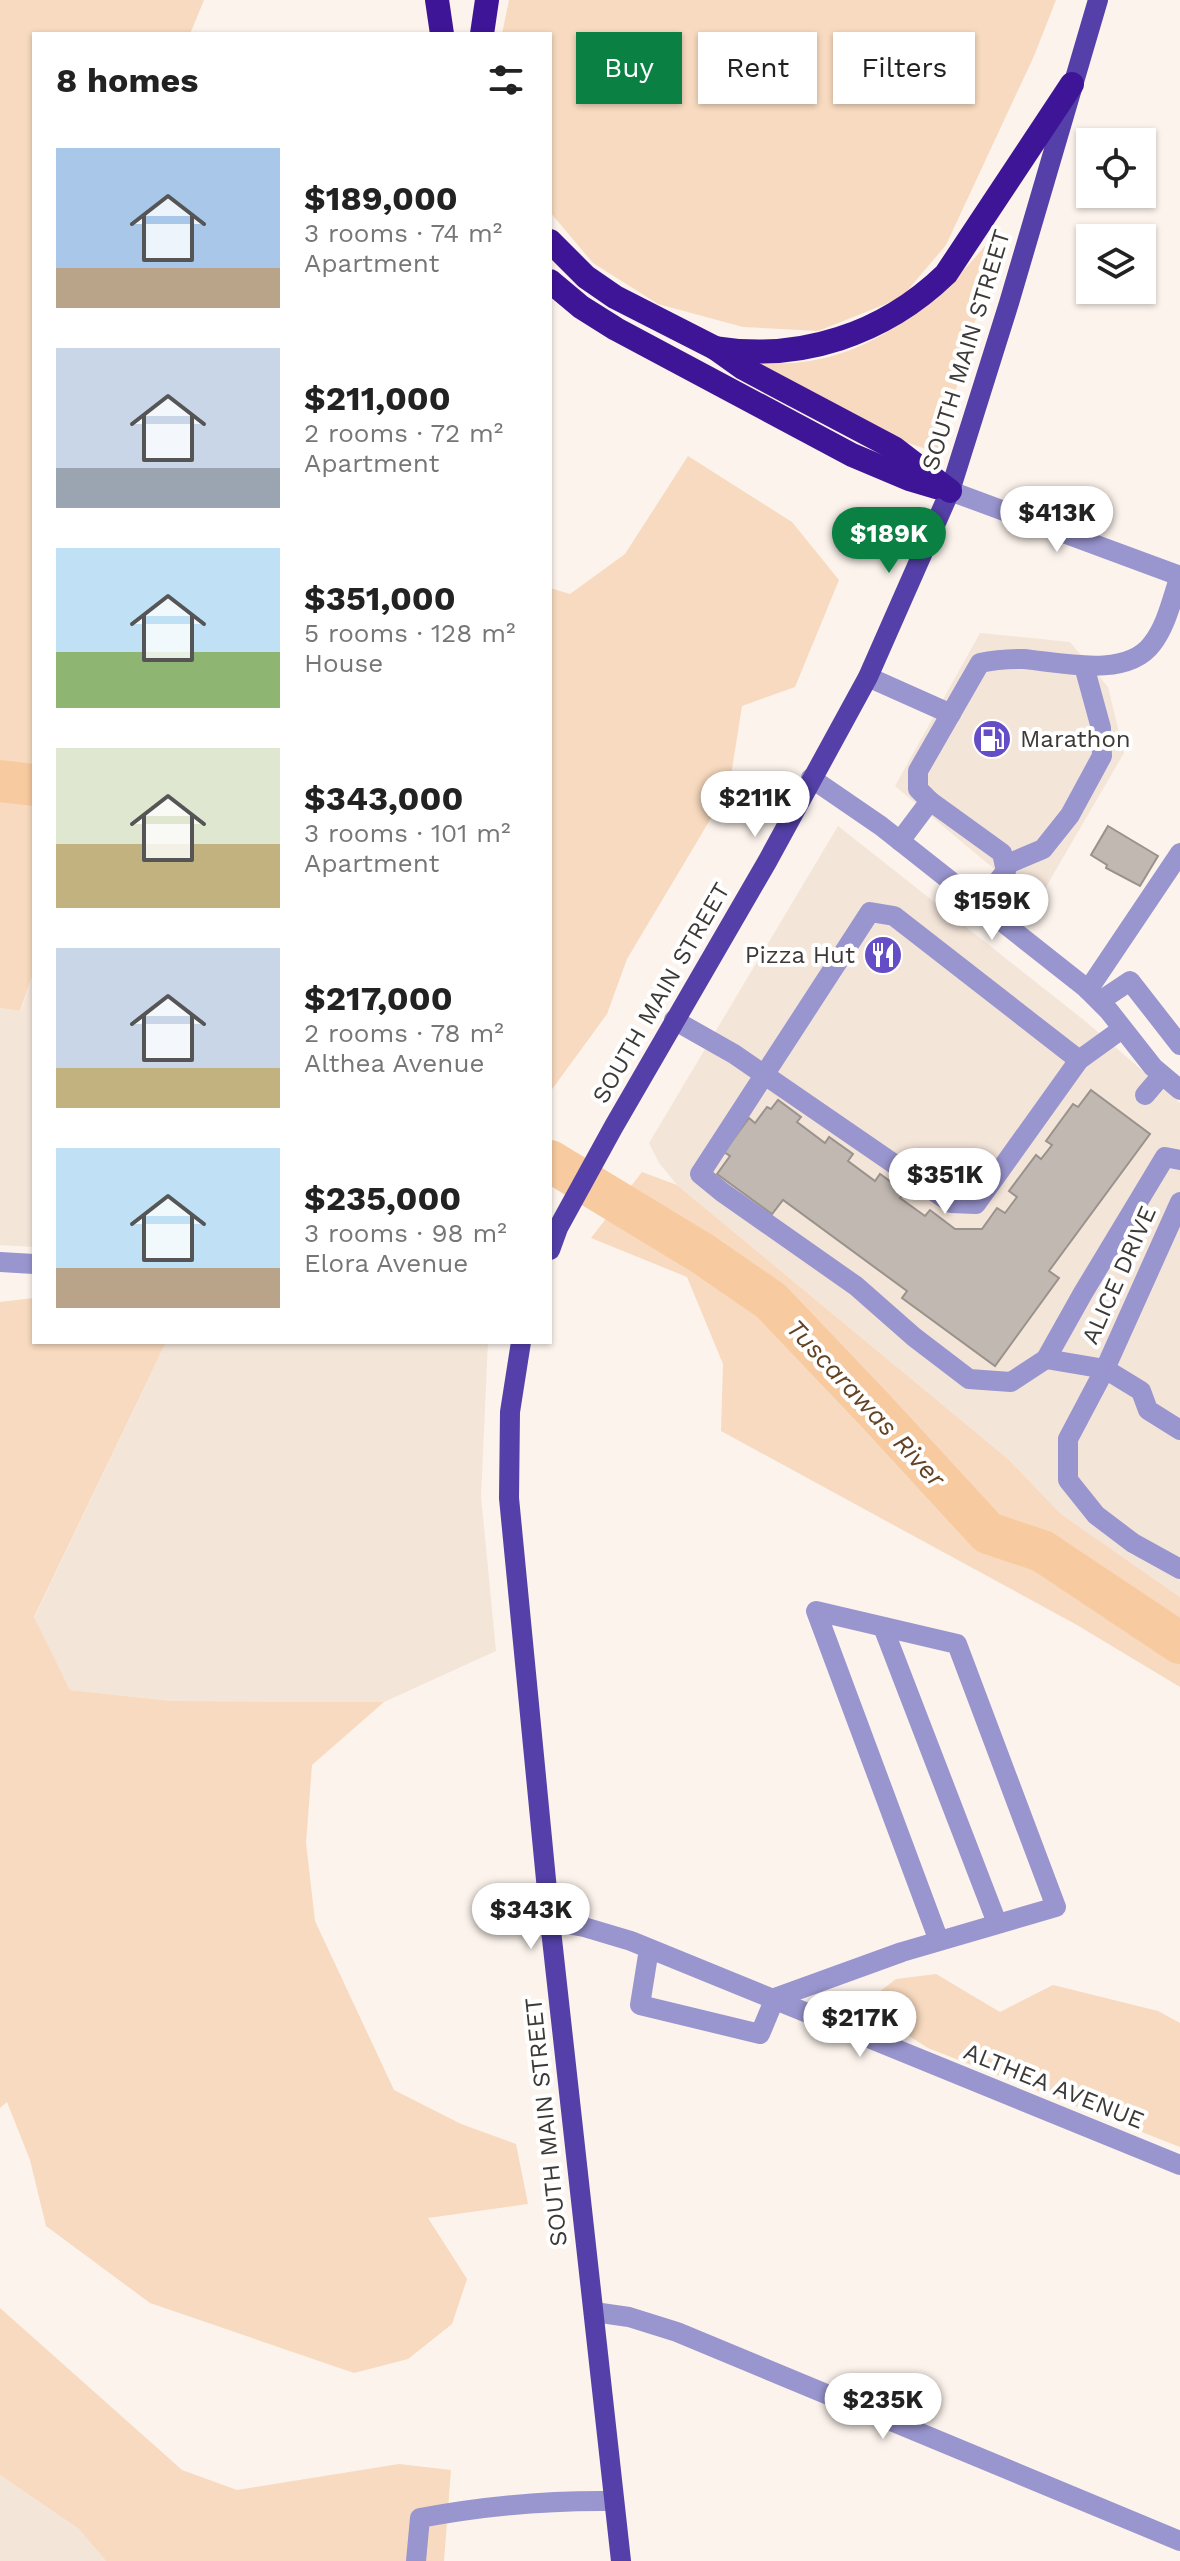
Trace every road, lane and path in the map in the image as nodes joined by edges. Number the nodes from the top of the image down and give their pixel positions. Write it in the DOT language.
graph roads {
  1 [pos="437,0"];
  2 [pos="487,0"];
  3 [pos="1098,0"];
  4 [pos="442,32"];
  5 [pos="482,32"];
  6 [pos="1072,84"];
  7 [pos="552,243"];
  8 [pos="552,283"];
  9 [pos="715,348"];
  10 [pos="950,491"];
  11 [pos="1180,576"];
  12 [pos="1084,666"];
  13 [pos="868,677"];
  14 [pos="951,714"];
  15 [pos="811,778"];
  16 [pos="930,801"];
  17 [pos="900,841"];
  18 [pos="1180,853"];
  19 [pos="1005,865"];
  20 [pos="979,904"];
  21 [pos="1094,995"];
  22 [pos="674,1020"];
  23 [pos="1122,1029"];
  24 [pos="1180,1045"];
  25 [pos="1079,1060"];
  26 [pos="764,1075"];
  27 [pos="1162,1075"];
  28 [pos="1180,1090"];
  29 [pos="1145,1095"];
  30 [pos="1180,1160"];
  31 [pos="1180,1202"];
  32 [pos="552,1244"];
  33 [pos="0,1262"];
  34 [pos="32,1264"];
  35 [pos="521,1344"];
  36 [pos="1046,1359"];
  37 [pos="1105,1369"];
  38 [pos="1180,1430"];
  39 [pos="1180,1569"];
  40 [pos="883,1627"];
  41 [pos="550,1921"];
  42 [pos="997,1923"];
  43 [pos="939,1941"];
  44 [pos="649,1949"];
  45 [pos="775,1998"];
  46 [pos="1180,2165"];
  47 [pos="594,2312"];
  48 [pos="614,2501"];
  49 [pos="1180,2541"];
  50 [pos="416,2561"];
  51 [pos="621,2561"];
  1 -- 4 [label="highway"];
  2 -- 5 [label="highway"];
  3 -- 6 [label="main road, SOUTH MAIN STREET"];
  6 -- 9 [label="highway"];
  6 -- 10 [label="main road, SOUTH MAIN STREET"];
  7 -- 9 [label="highway"];
  8 -- 10 [label="highway"];
  9 -- 10 [label="highway"];
  10 -- 11 [label="street"];
  10 -- 13 [label="main road, SOUTH MAIN STREET"];
  11 -- 12 [label="street"];
  12 -- 14 [label="street"];
  12 -- 19 [label="street"];
  13 -- 14 [label="street"];
  13 -- 15 [label="main road, SOUTH MAIN STREET"];
  14 -- 16 [label="street"];
  15 -- 17 [label="street"];
  15 -- 22 [label="main road, SOUTH MAIN STREET"];
  16 -- 17 [label="street"];
  16 -- 19 [label="street"];
  17 -- 20 [label="street"];
  18 -- 21 [label="street"];
  19 -- 20 [label="street"];
  20 -- 21 [label="street"];
  21 -- 23 [label="street"];
  21 -- 24 [label="street"];
  22 -- 26 [label="street"];
  22 -- 32 [label="main road, SOUTH MAIN STREET"];
  23 -- 25 [label="street"];
  23 -- 27 [label="street"];
  25 -- 26 [label="street"];
  25 -- 26 [label="street"];
  26 -- 36 [label="street"];
  27 -- 28 [label="street"];
  27 -- 29 [label="street"];
  30 -- 36 [label="street"];
  31 -- 37 [label="street, ALICE DRIVE"];
  33 -- 34 [label="street"];
  35 -- 41 [label="main road, SOUTH MAIN STREET"];
  36 -- 37 [label="street"];
  37 -- 38 [label="street"];
  37 -- 39 [label="street, ALICE DRIVE"];
  40 -- 42 [label="street"];
  40 -- 42 [label="street"];
  40 -- 43 [label="street"];
  41 -- 44 [label="street, ALTHEA AVENUE"];
  41 -- 47 [label="main road, SOUTH MAIN STREET"];
  42 -- 43 [label="street"];
  43 -- 45 [label="street"];
  44 -- 45 [label="street, ALTHEA AVENUE"];
  44 -- 45 [label="street"];
  45 -- 46 [label="street, ALTHEA AVENUE"];
  47 -- 48 [label="main road, SOUTH MAIN STREET"];
  47 -- 49 [label="street"];
  48 -- 50 [label="street"];
  48 -- 51 [label="main road, SOUTH MAIN STREET"];
}
